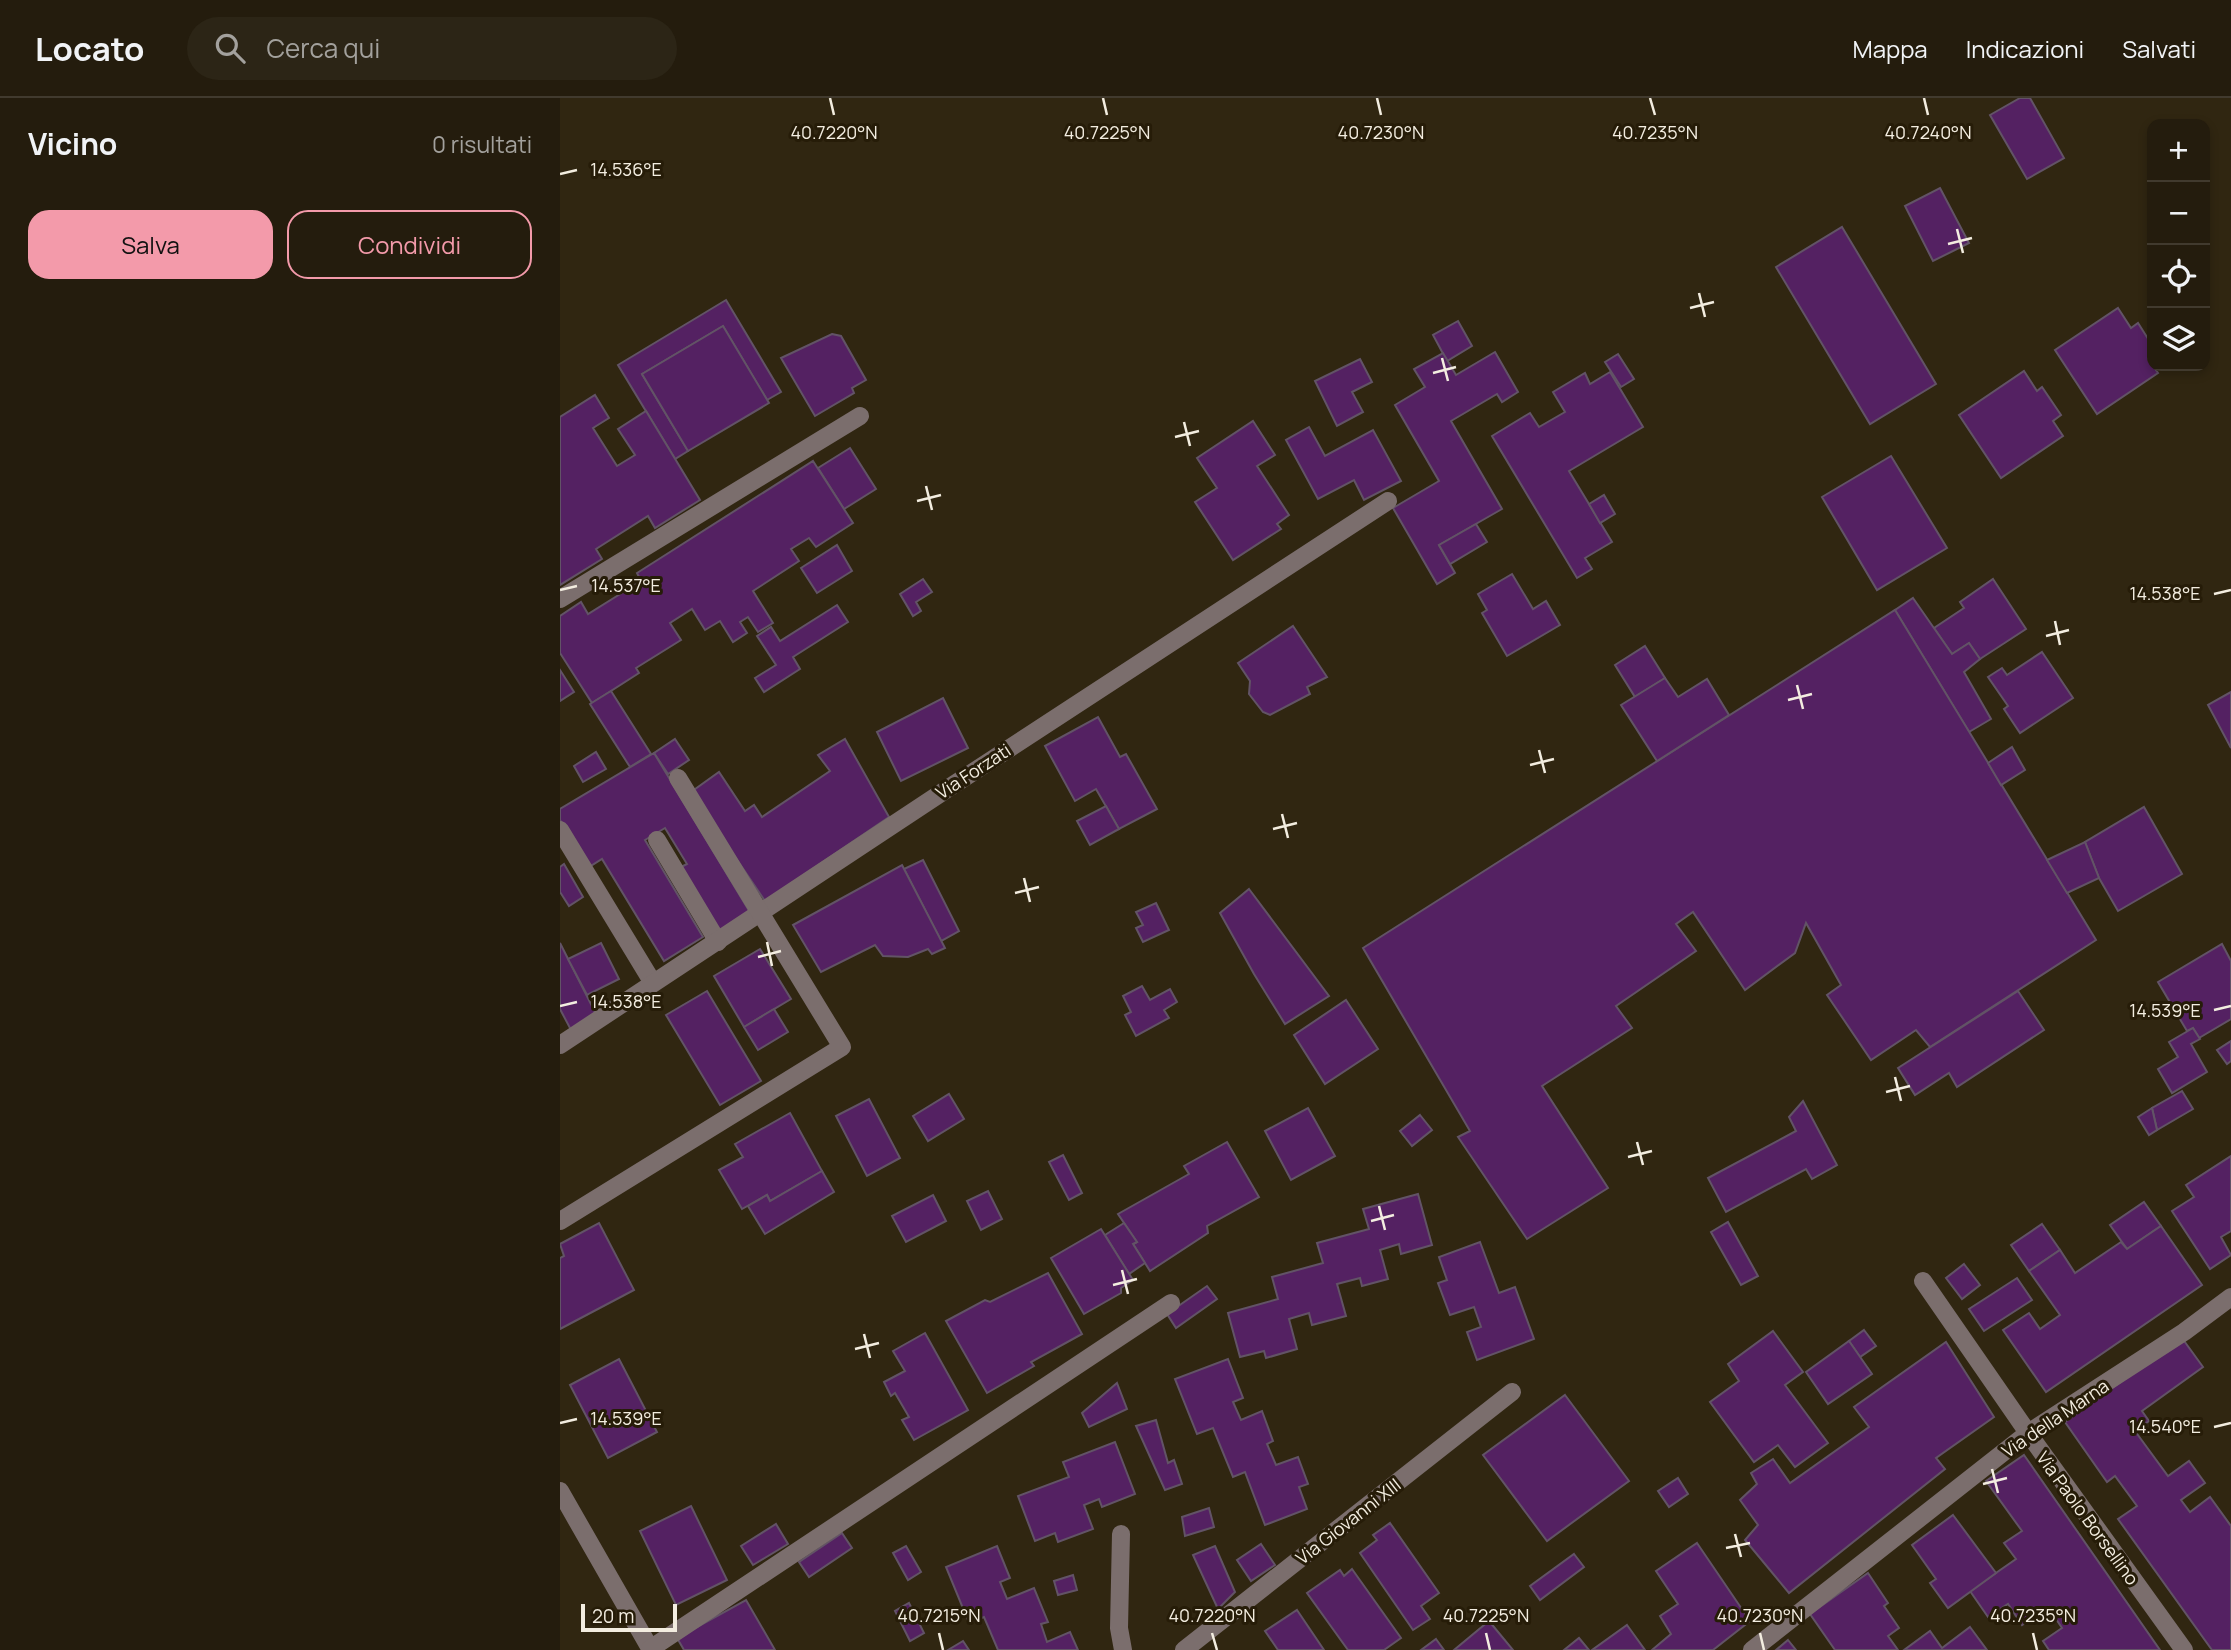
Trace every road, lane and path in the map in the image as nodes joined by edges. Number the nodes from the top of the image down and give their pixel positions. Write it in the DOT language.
graph roads {
  1 [pos="860,416"];
  2 [pos="1388,501"];
  3 [pos="560,599"];
  4 [pos="678,778"];
  5 [pos="560,831"];
  6 [pos="657,840"];
  7 [pos="761,911"];
  8 [pos="718,942"];
  9 [pos="653,984"];
  10 [pos="560,1045"];
  11 [pos="560,1222"];
  12 [pos="1923,1281"];
  13 [pos="2231,1297"];
  14 [pos="1171,1303"];
  15 [pos="1512,1392"];
  16 [pos="2028,1433"];
  17 [pos="560,1491"];
  18 [pos="1121,1534"];
  19 [pos="651,1649"];
  20 [pos="1123,1650"];
  21 [pos="1184,1650"];
  22 [pos="1752,1650"];
  23 [pos="2184,1650"];
  1 -- 3 [label="street"];
  2 -- 7 [label="street, Via Forzati"];
  4 -- 7 [label="street"];
  5 -- 9 [label="street"];
  6 -- 8 [label="street"];
  7 -- 8 [label="street, Via Forzati"];
  7 -- 11 [label="street"];
  8 -- 9 [label="street, Via Forzati"];
  9 -- 10 [label="street, Via Forzati"];
  12 -- 16 [label="street, Via Paolo Borsellino"];
  13 -- 16 [label="street, Via della Marna"];
  14 -- 19 [label="street"];
  15 -- 21 [label="street, Via Giovanni XIII"];
  16 -- 22 [label="street, Via della Marna"];
  16 -- 23 [label="street, Via Paolo Borsellino"];
  17 -- 19 [label="street"];
  18 -- 20 [label="street"];
}
